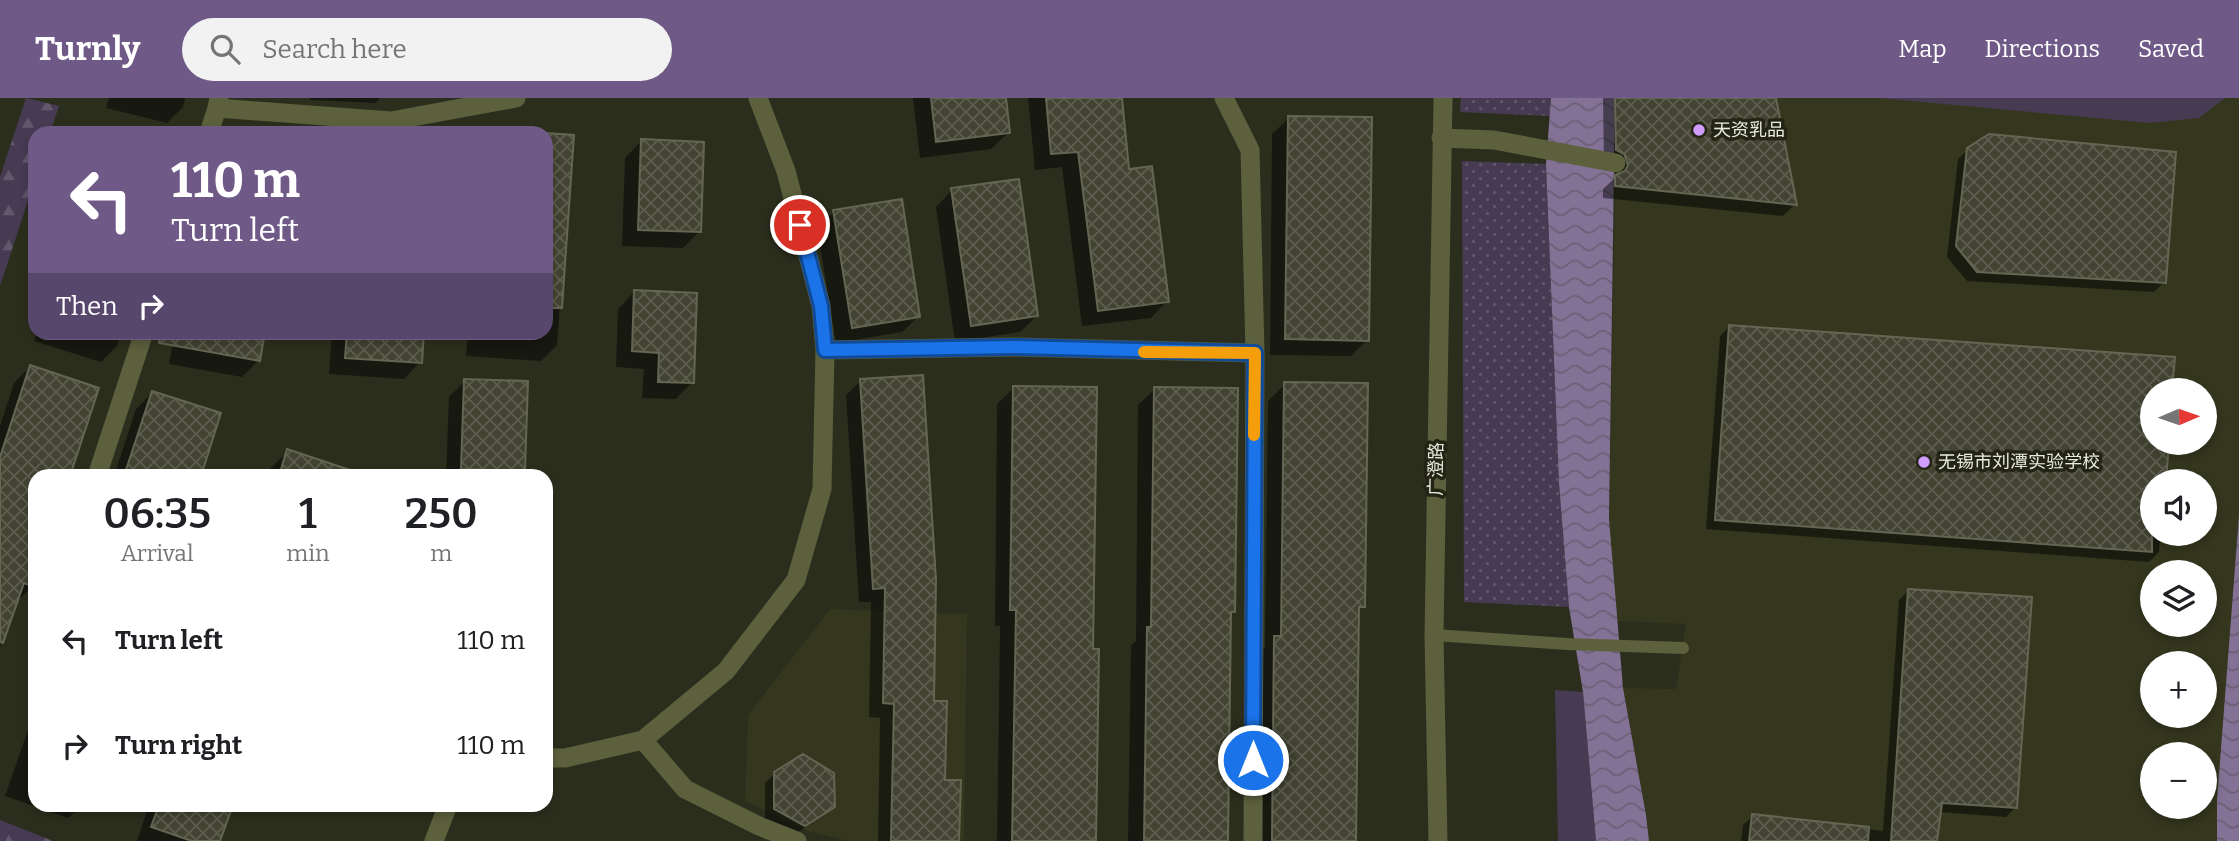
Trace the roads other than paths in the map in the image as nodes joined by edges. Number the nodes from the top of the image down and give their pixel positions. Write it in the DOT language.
graph roads {
  1 [pos="516,98"];
  2 [pos="758,98"];
  3 [pos="1224,98"];
  4 [pos="1443,98"];
  5 [pos="218,103"];
  6 [pos="211,126"];
  7 [pos="1441,138"];
  8 [pos="1616,163"];
  9 [pos="141,340"];
  10 [pos="825,350"];
  11 [pos="1255,353"];
  12 [pos="99,469"];
  13 [pos="1434,635"];
  14 [pos="1683,648"];
  15 [pos="643,740"];
  16 [pos="553,758"];
  17 [pos="445,812"];
  18 [pos="434,841"];
  19 [pos="797,841"];
  20 [pos="1252,841"];
  21 [pos="1438,841"];
  1 -- 5 [label="street"];
  2 -- 10 [label="street"];
  3 -- 11 [label="street"];
  4 -- 7 [label="street, 广澄路"];
  5 -- 6 [label="street"];
  7 -- 8 [label="street"];
  7 -- 13 [label="street, 广澄路"];
  9 -- 12 [label="street"];
  10 -- 11 [label="street"];
  10 -- 15 [label="street"];
  11 -- 20 [label="street"];
  13 -- 14 [label="lane"];
  13 -- 21 [label="street, 广澄路"];
  15 -- 16 [label="street"];
  15 -- 19 [label="street"];
  17 -- 18 [label="street"];
}
